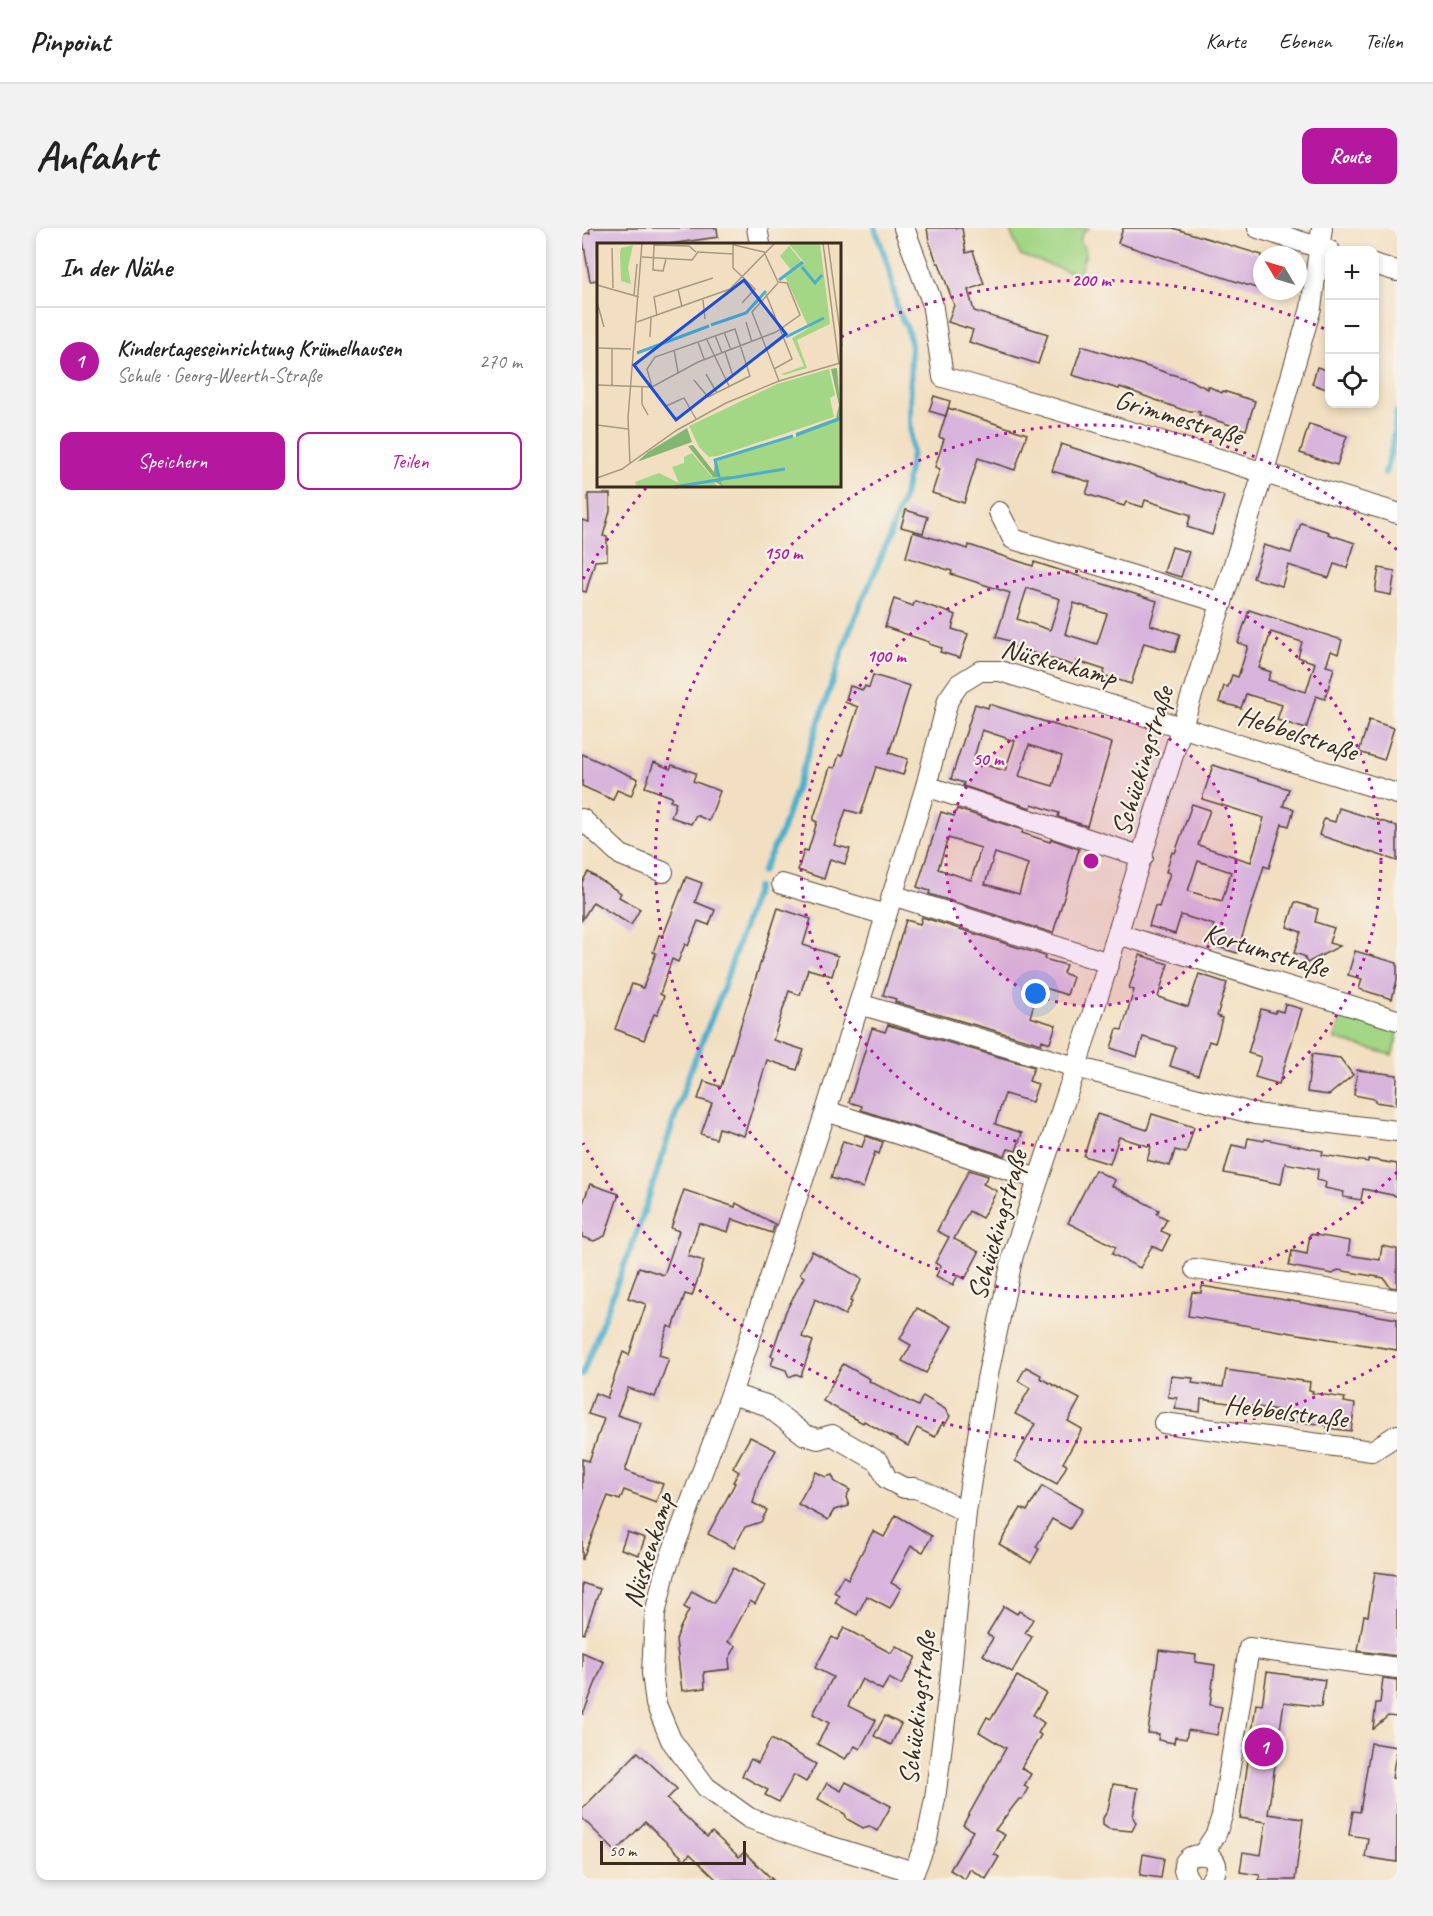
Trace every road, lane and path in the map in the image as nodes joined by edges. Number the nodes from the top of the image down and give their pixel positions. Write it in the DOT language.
graph roads {
  1 [pos="757,228"];
  2 [pos="904,228"];
  3 [pos="1258,228"];
  4 [pos="1324,242"];
  5 [pos="760,243"];
  6 [pos="1379,266"];
  7 [pos="1397,271"];
  8 [pos="1263,474"];
  9 [pos="999,512"];
  10 [pos="1397,513"];
  11 [pos="1222,603"];
  12 [pos="1182,726"];
  13 [pos="926,786"];
  14 [pos="1397,794"];
  15 [pos="582,819"];
  16 [pos="1143,857"];
  17 [pos="663,872"];
  18 [pos="782,884"];
  19 [pos="892,895"];
  20 [pos="886,915"];
  21 [pos="1118,933"];
  22 [pos="1109,963"];
  23 [pos="859,1004"];
  24 [pos="1397,1020"];
  25 [pos="1076,1068"];
  26 [pos="826,1111"];
  27 [pos="1397,1131"];
  28 [pos="1038,1179"];
  29 [pos="1195,1269"];
  30 [pos="1397,1300"];
  31 [pos="731,1394"];
  32 [pos="1164,1424"];
  33 [pos="1397,1435"];
  34 [pos="966,1512"];
  35 [pos="1397,1668"];
  36 [pos="1203,1854"];
  37 [pos="911,1876"];
  38 [pos="1189,1880"];
  39 [pos="1211,1880"];
  1 -- 5 [label="street"];
  2 -- 8 [label="street, Grimmestraße"];
  3 -- 4 [label="street"];
  4 -- 8 [label="street, Schückingstraße"];
  6 -- 7 [label="street"];
  8 -- 10 [label="street, Grimmestraße"];
  8 -- 11 [label="street, Schückingstraße"];
  9 -- 11 [label="street"];
  11 -- 12 [label="street, Schückingstraße"];
  12 -- 13 [label="street, Nüskenkamp"];
  12 -- 14 [label="street, Hebbelstraße"];
  12 -- 16 [label="street, Schückingstraße"];
  13 -- 16 [label="street"];
  13 -- 19 [label="street, Nüskenkamp"];
  15 -- 17 [label="street"];
  16 -- 21 [label="street, Schückingstraße"];
  18 -- 20 [label="street"];
  19 -- 20 [label="street, Nüskenkamp"];
  19 -- 22 [label="street"];
  20 -- 23 [label="street, Nüskenkamp"];
  21 -- 22 [label="street, Schückingstraße"];
  21 -- 24 [label="street, Kortumstraße"];
  22 -- 25 [label="street, Schückingstraße"];
  23 -- 25 [label="street"];
  23 -- 26 [label="street, Nüskenkamp"];
  25 -- 27 [label="street"];
  25 -- 28 [label="street, Schückingstraße"];
  26 -- 28 [label="street"];
  26 -- 31 [label="street, Nüskenkamp"];
  28 -- 34 [label="street, Schückingstraße"];
  29 -- 30 [label="street"];
  31 -- 34 [label="street"];
  31 -- 37 [label="street, Nüskenkamp"];
  32 -- 33 [label="street, Hebbelstraße"];
  34 -- 37 [label="street, Schückingstraße"];
  35 -- 36 [label="street"];
  36 -- 38 [label="street"];
  36 -- 39 [label="street"];
}
